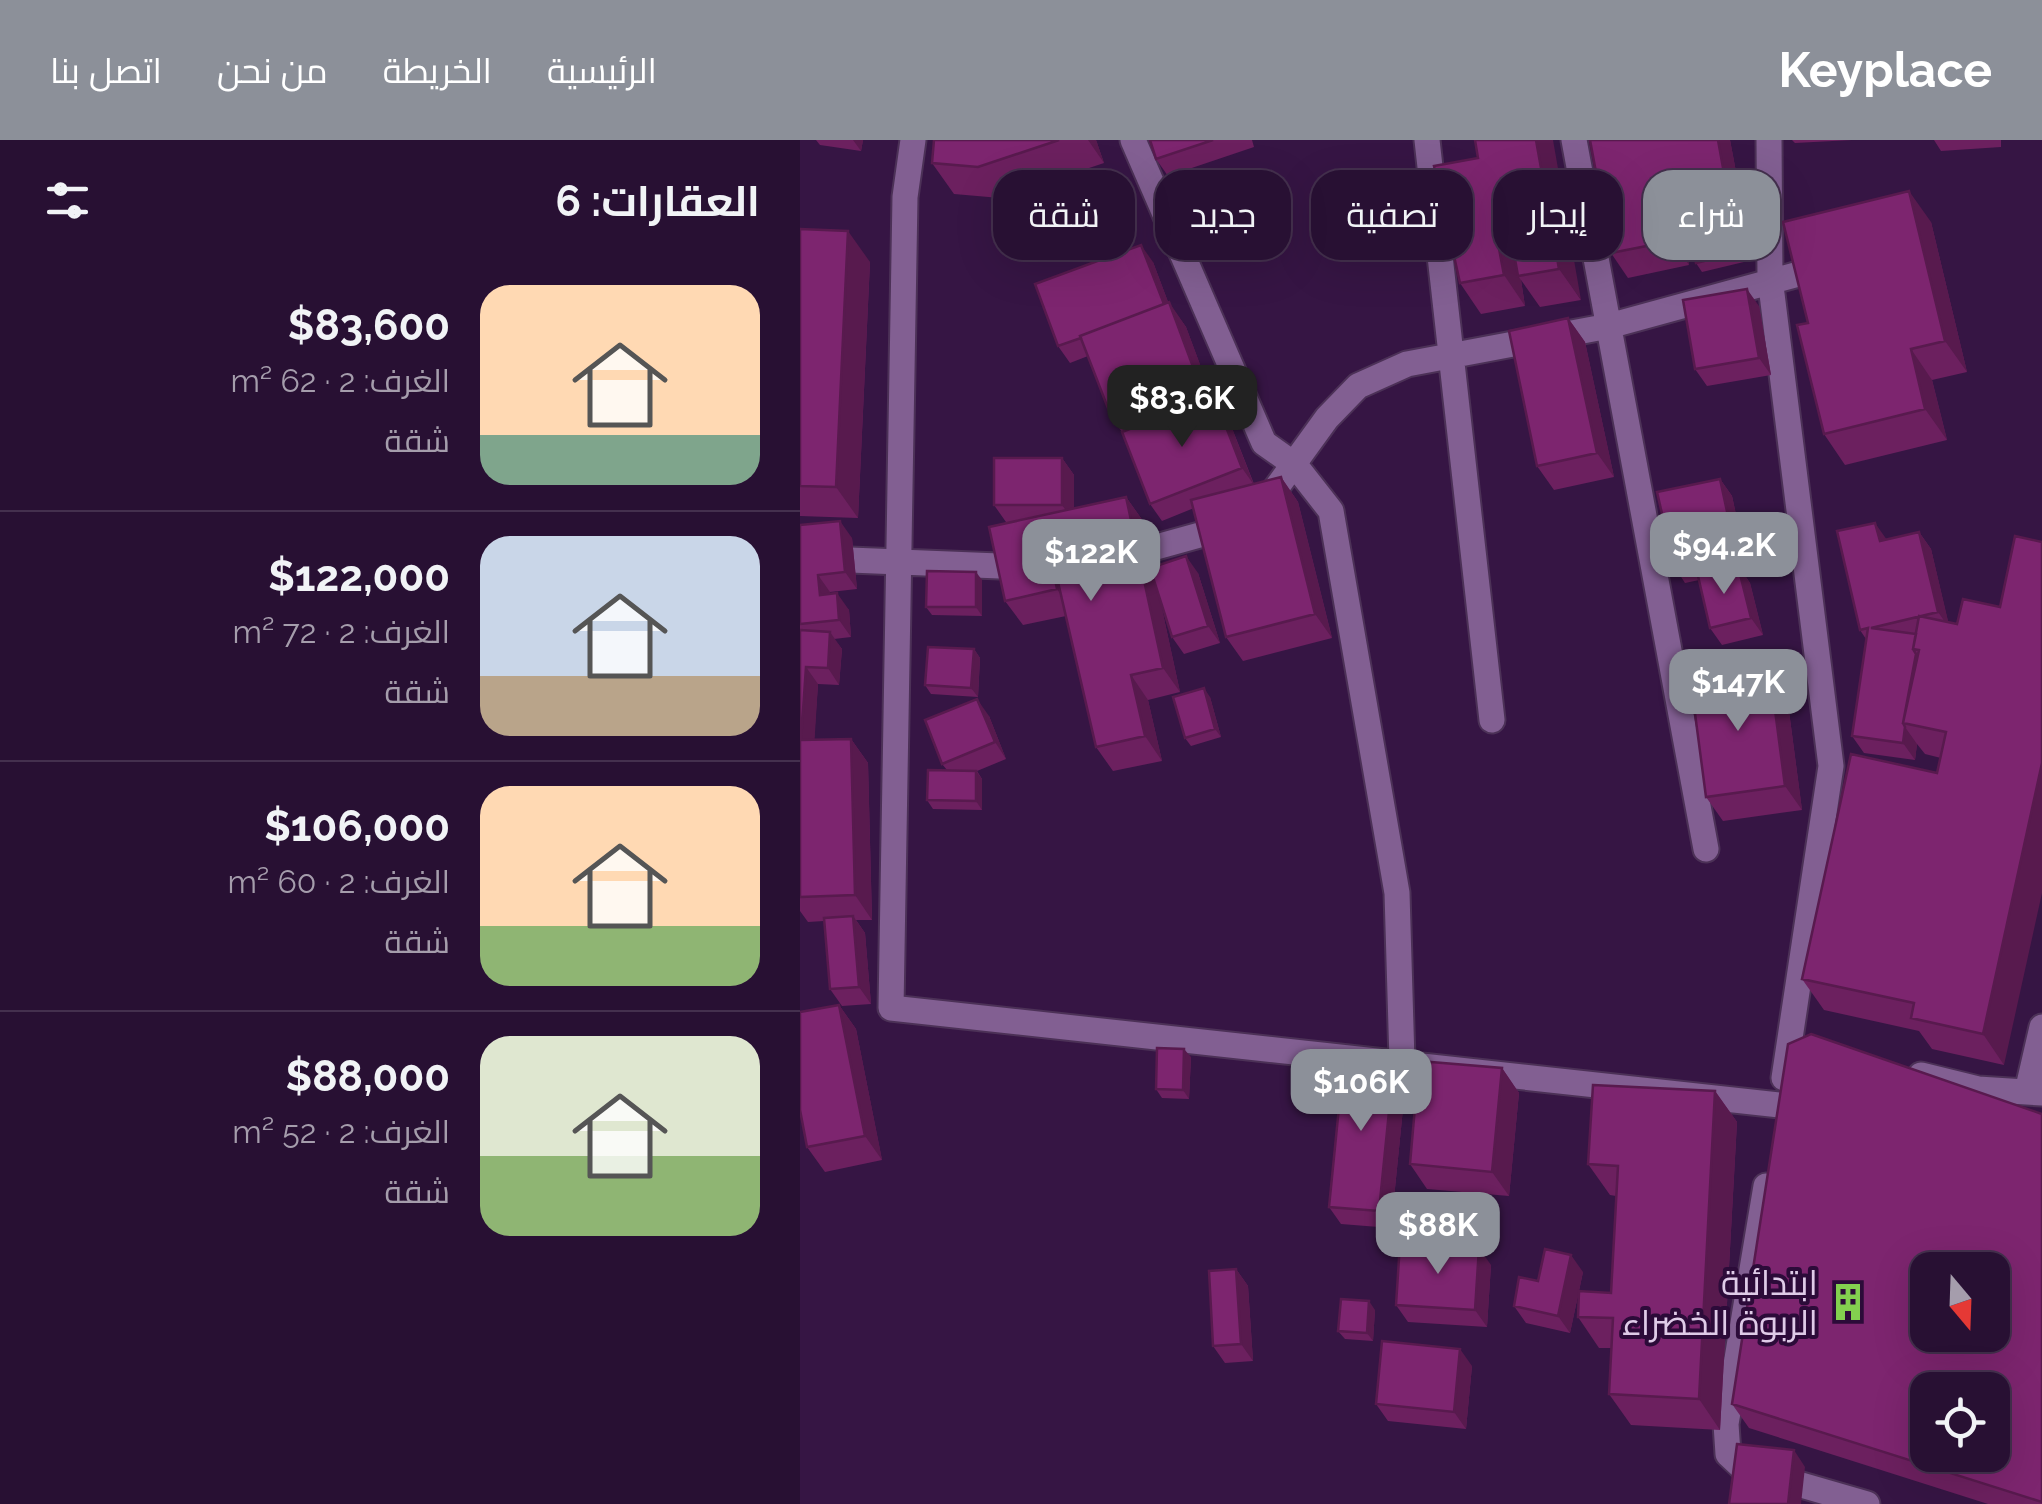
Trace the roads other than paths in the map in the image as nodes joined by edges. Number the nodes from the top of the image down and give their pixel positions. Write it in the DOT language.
graph roads {
  1 [pos="913,140"];
  2 [pos="1134,140"];
  3 [pos="1427,140"];
  4 [pos="1574,140"];
  5 [pos="1769,140"];
  6 [pos="1783,277"];
  7 [pos="1608,326"];
  8 [pos="1454,358"];
  9 [pos="1296,464"];
  10 [pos="800,558"];
  11 [pos="899,560"];
  12 [pos="1492,720"];
  13 [pos="1706,848"];
  14 [pos="2042,1026"];
  15 [pos="1402,1061"];
  16 [pos="1903,1070"];
  17 [pos="2034,1092"];
  18 [pos="1771,1161"];
  19 [pos="1867,1504"];
  1 -- 11 [label="street"];
  2 -- 9 [label="street"];
  3 -- 8 [label="street"];
  4 -- 7 [label="street"];
  5 -- 6 [label="street"];
  6 -- 7 [label="street"];
  6 -- 15 [label="street"];
  7 -- 8 [label="street"];
  7 -- 13 [label="street"];
  8 -- 9 [label="street"];
  8 -- 12 [label="street"];
  9 -- 11 [label="street"];
  9 -- 15 [label="street"];
  10 -- 11 [label="street"];
  11 -- 15 [label="street"];
  14 -- 17 [label="street"];
  16 -- 17 [label="street"];
  18 -- 19 [label="street"];
}
